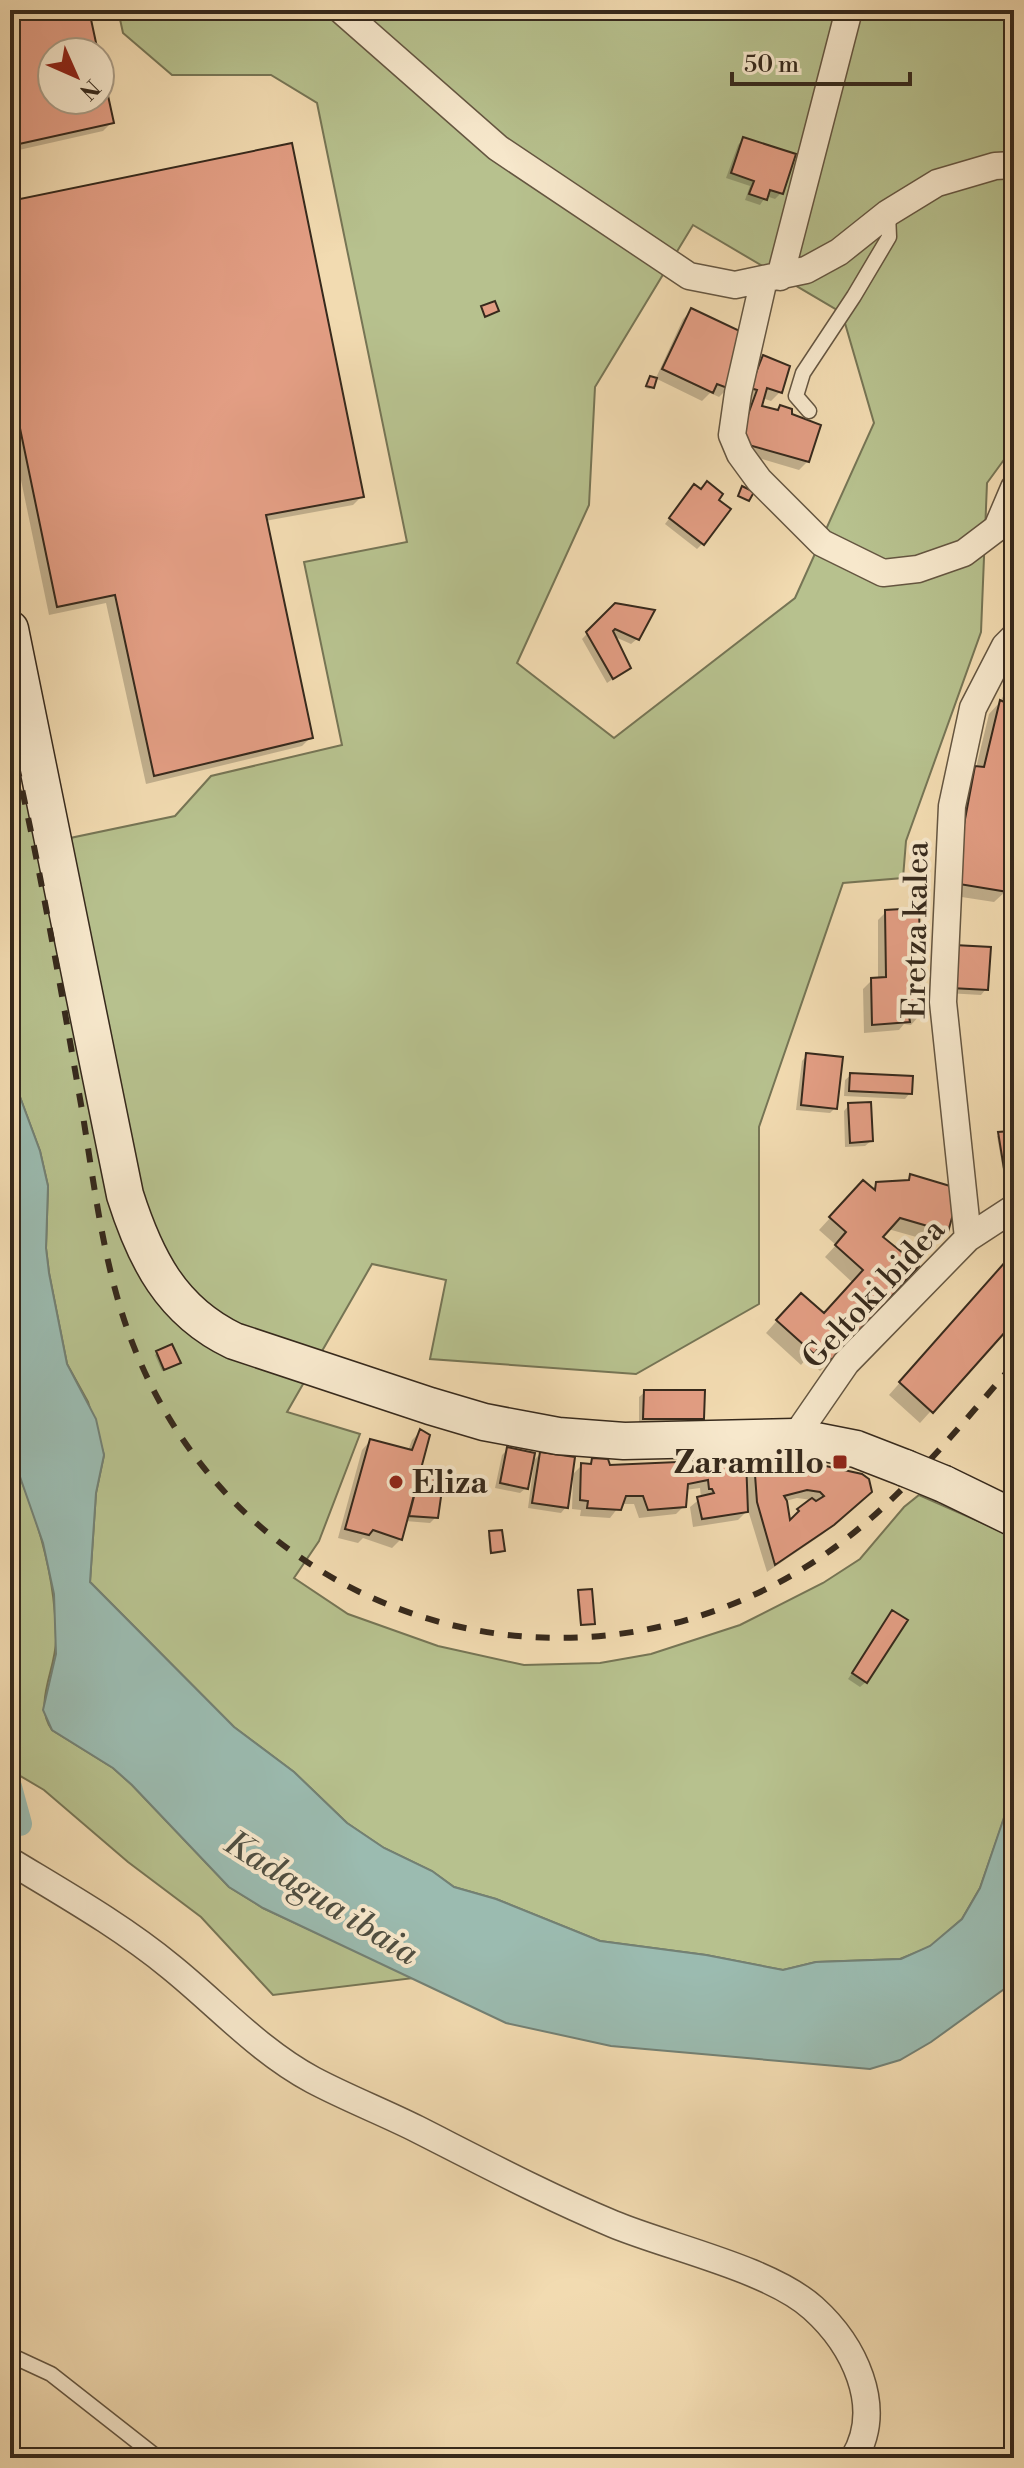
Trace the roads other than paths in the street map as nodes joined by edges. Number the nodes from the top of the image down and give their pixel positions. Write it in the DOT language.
graph roads {
  1 [pos="341,10"];
  2 [pos="849,10"];
  3 [pos="1014,165"];
  4 [pos="888,213"];
  5 [pos="772,278"];
  6 [pos="809,411"];
  7 [pos="1014,488"];
  8 [pos="10,629"];
  9 [pos="1014,637"];
  10 [pos="1014,1208"];
  11 [pos="968,1238"];
  12 [pos="795,1437"];
  13 [pos="1014,1518"];
  14 [pos="10,1861"];
  15 [pos="10,2355"];
  16 [pos="158,2458"];
  17 [pos="854,2458"];
  1 -- 5 [label="street"];
  2 -- 5 [label="street"];
  3 -- 4 [label="street"];
  4 -- 5 [label="street"];
  4 -- 6 [label="lane"];
  5 -- 7 [label="street"];
  8 -- 12 [label="street"];
  9 -- 11 [label="street, Eretza kalea"];
  10 -- 11 [label="street, Geltoki bidea"];
  11 -- 12 [label="street, Geltoki bidea"];
  12 -- 13 [label="street, bridge"];
  14 -- 17 [label="street"];
  15 -- 16 [label="lane"];
}
